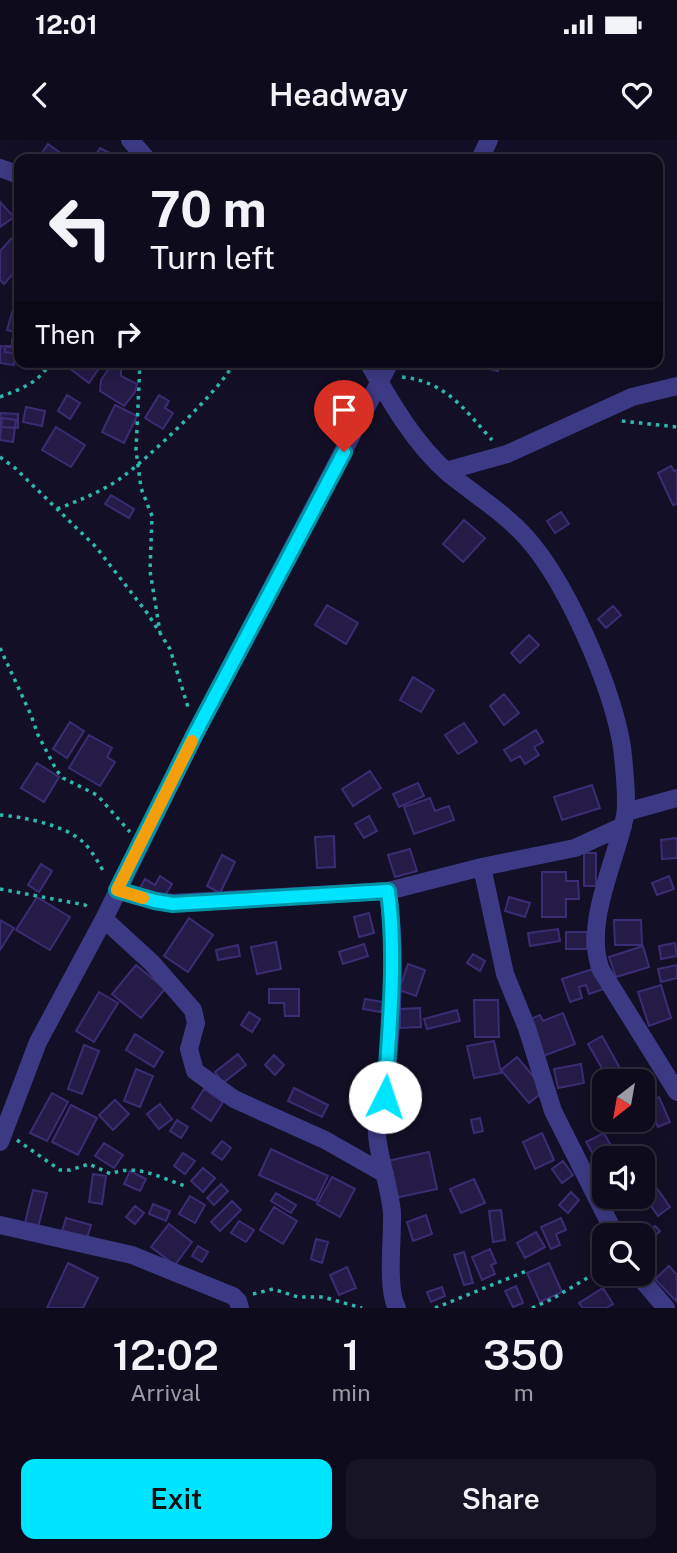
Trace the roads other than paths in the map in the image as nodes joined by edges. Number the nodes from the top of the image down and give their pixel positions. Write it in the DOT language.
graph roads {
  1 [pos="130,140"];
  2 [pos="143,154"];
  3 [pos="385,374"];
  4 [pos="677,386"];
  5 [pos="446,471"];
  6 [pos="677,798"];
  7 [pos="624,819"];
  8 [pos="482,867"];
  9 [pos="117,890"];
  10 [pos="388,891"];
  11 [pos="104,919"];
  12 [pos="677,1092"];
  13 [pos="3,1123"];
  14 [pos="384,1174"];
  15 [pos="609,1223"];
  16 [pos="0,1225"];
  17 [pos="647,1286"];
  18 [pos="239,1304"];
  19 [pos="397,1308"];
  20 [pos="666,1308"];
  1 -- 2 [label="street"];
  3 -- 5 [label="street"];
  3 -- 9 [label="street"];
  4 -- 5 [label="street"];
  5 -- 7 [label="street"];
  6 -- 7 [label="street"];
  7 -- 8 [label="street"];
  7 -- 12 [label="street"];
  8 -- 10 [label="street"];
  8 -- 15 [label="street"];
  9 -- 10 [label="street"];
  9 -- 11 [label="street"];
  10 -- 14 [label="street"];
  11 -- 13 [label="street"];
  11 -- 14 [label="street"];
  14 -- 19 [label="street"];
  16 -- 18 [label="street"];
  17 -- 20 [label="street"];
}
